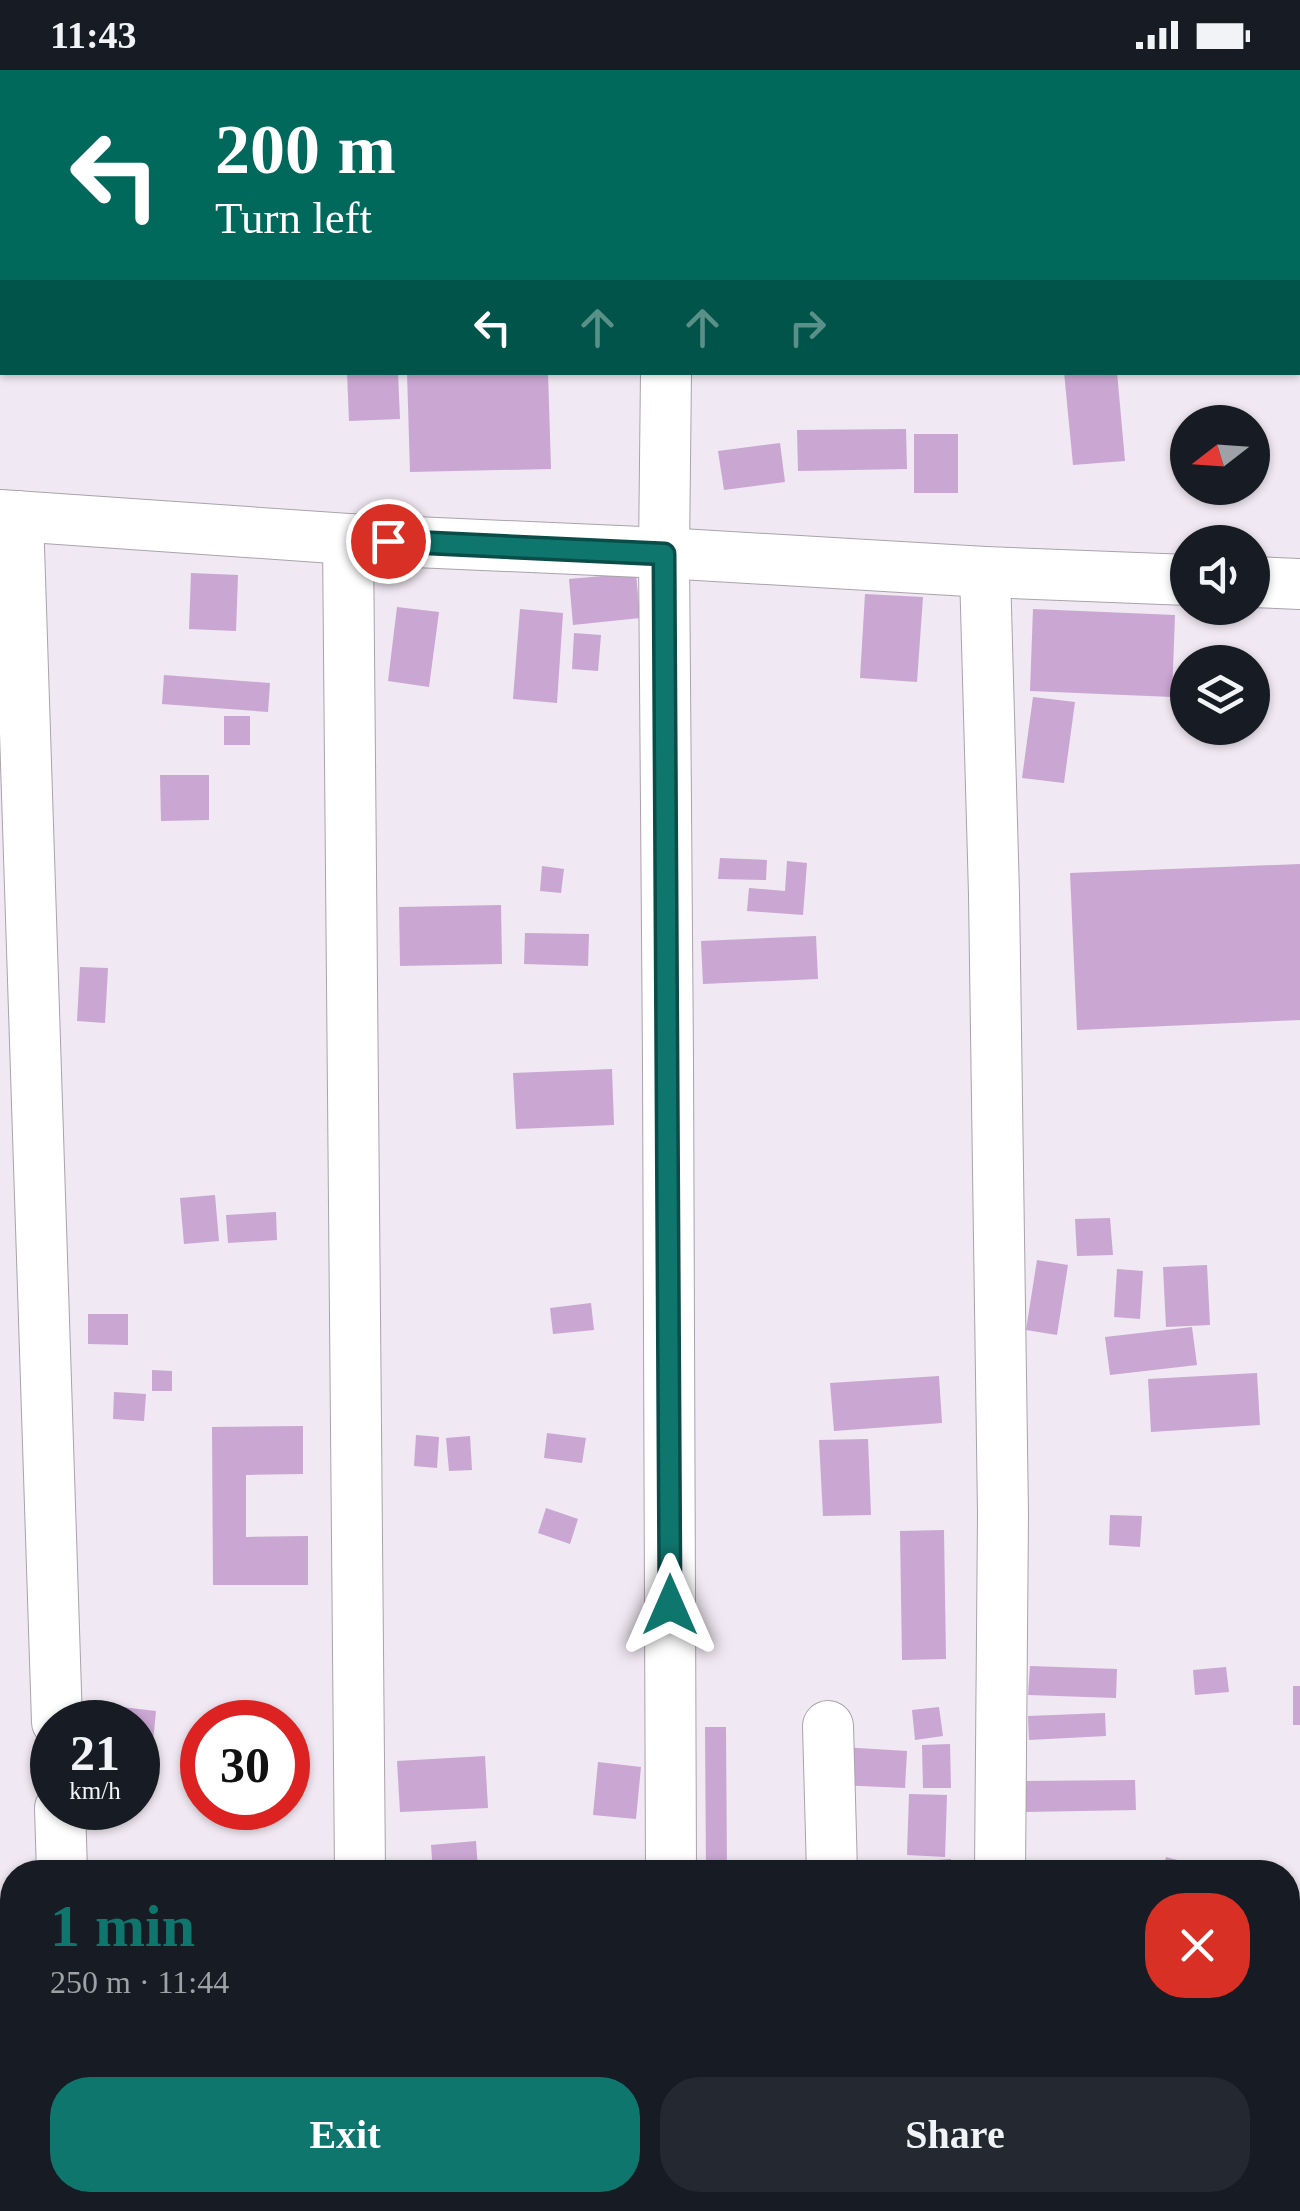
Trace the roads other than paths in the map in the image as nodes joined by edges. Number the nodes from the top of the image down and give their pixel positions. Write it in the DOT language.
graph roads {
  1 [pos="666,375"];
  2 [pos="9,515"];
  3 [pos="348,539"];
  4 [pos="664,554"];
  5 [pos="985,572"];
  6 [pos="1170,579"];
  7 [pos="1270,583"];
  8 [pos="1300,584"];
  9 [pos="56,1700"];
  10 [pos="828,1726"];
  11 [pos="61,1830"];
  12 [pos="62,1860"];
  13 [pos="360,1860"];
  14 [pos="671,1860"];
  15 [pos="832,1860"];
  16 [pos="1000,1860"];
  1 -- 4 [label="street"];
  2 -- 3 [label="street"];
  2 -- 9 [label="street"];
  3 -- 4 [label="street"];
  3 -- 13 [label="street"];
  4 -- 5 [label="street"];
  4 -- 14 [label="street"];
  5 -- 6 [label="street"];
  5 -- 16 [label="street"];
  7 -- 8 [label="street"];
  10 -- 15 [label="street"];
  11 -- 12 [label="street"];
}
